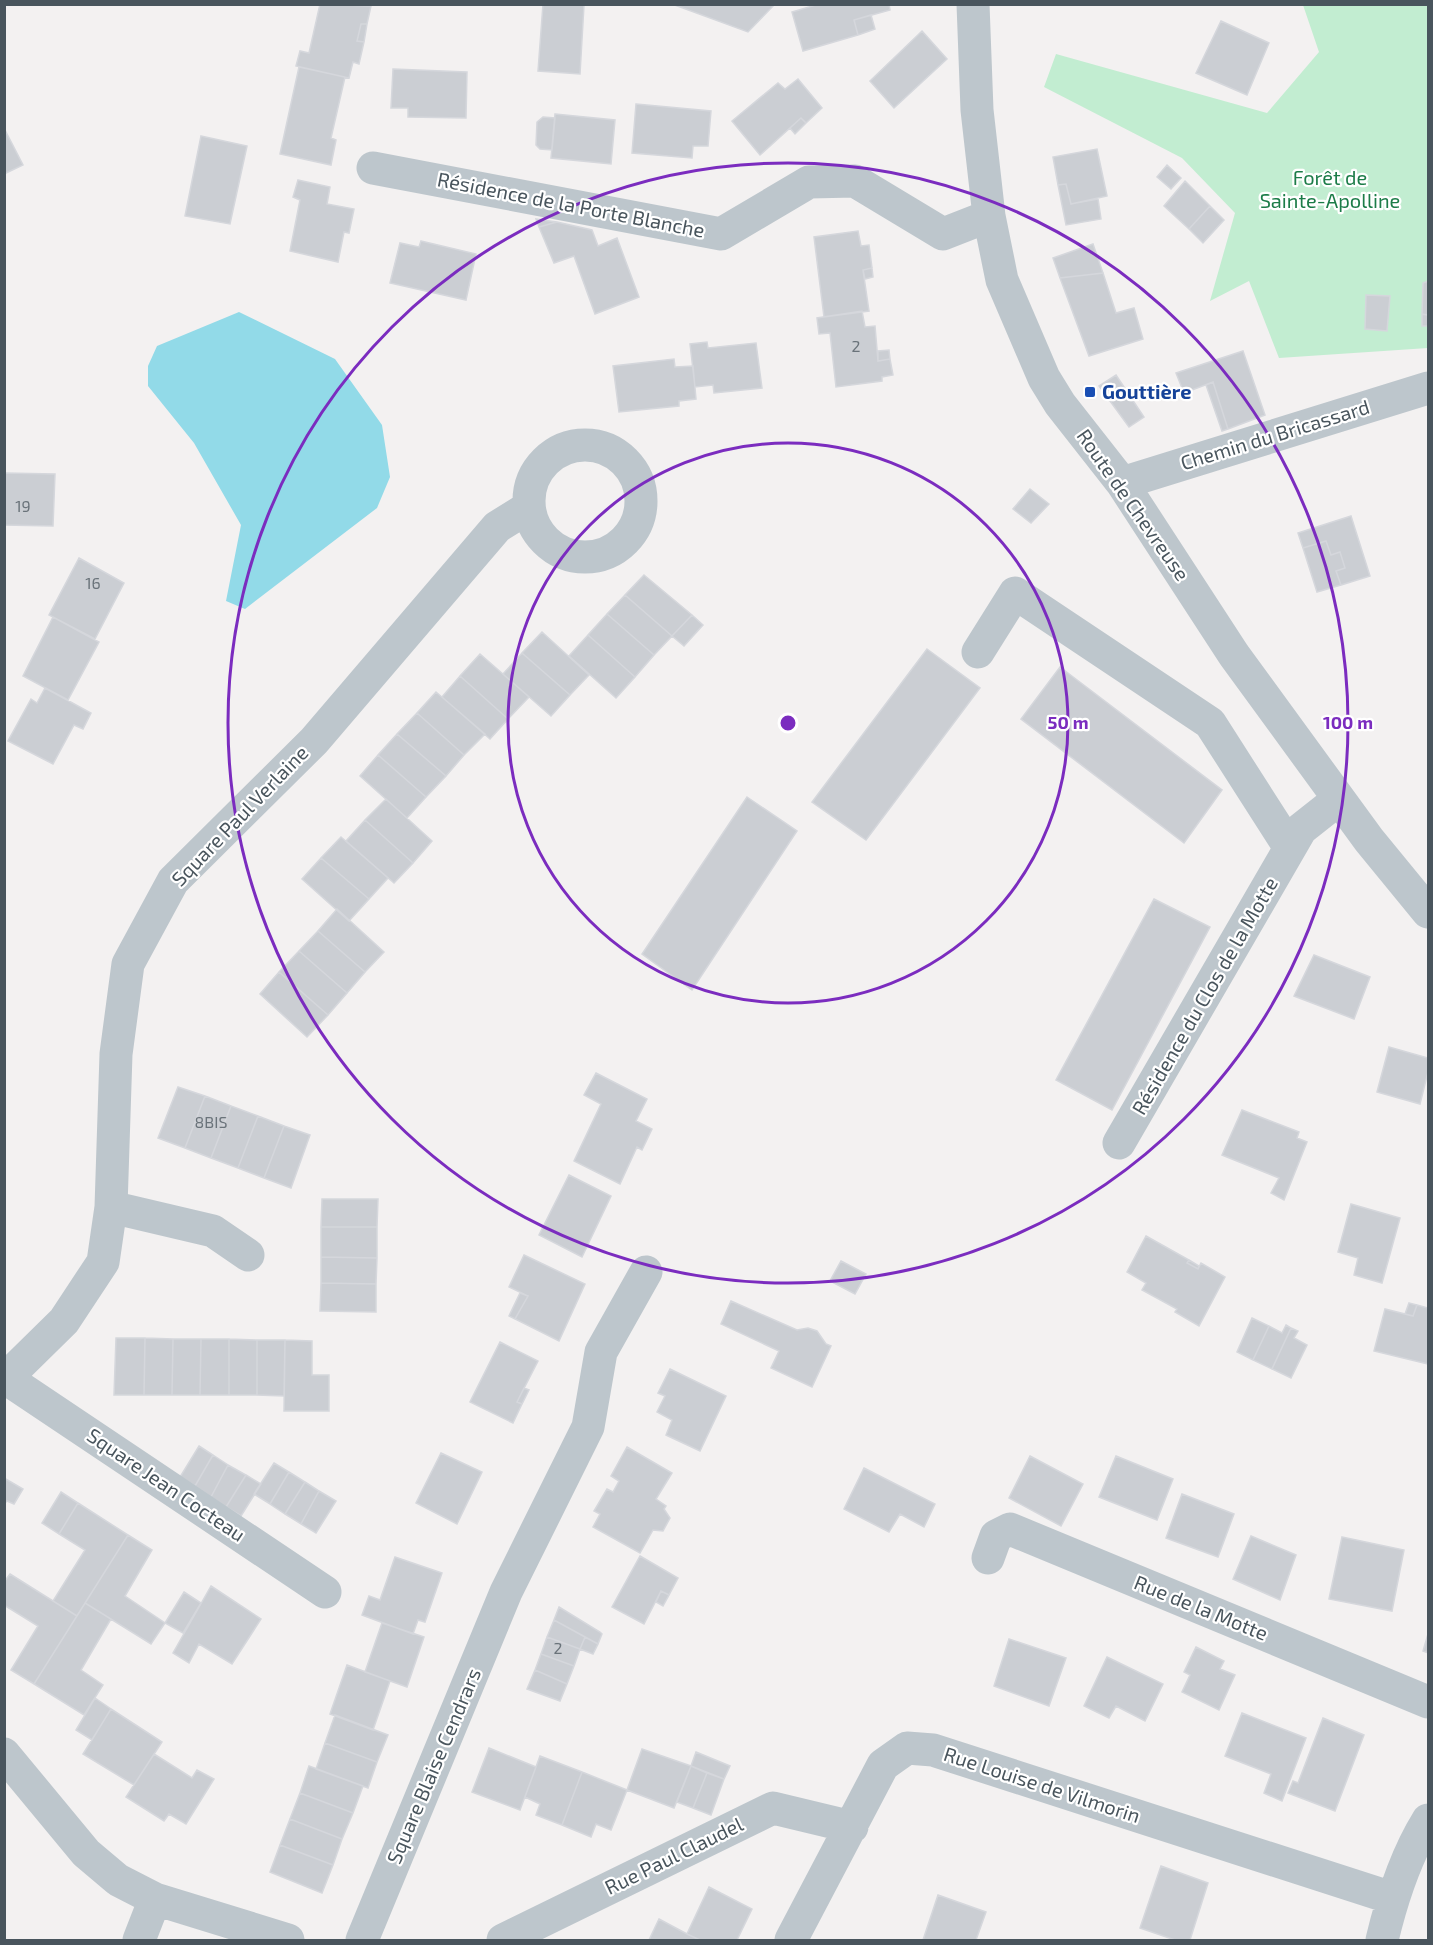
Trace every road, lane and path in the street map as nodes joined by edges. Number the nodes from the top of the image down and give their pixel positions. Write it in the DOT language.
graph roads {
  1 [pos="973,4"];
  2 [pos="373,168"];
  3 [pos="989,216"];
  4 [pos="1428,388"];
  5 [pos="1122,483"];
  6 [pos="529,507"];
  7 [pos="978,652"];
  8 [pos="1339,799"];
  9 [pos="1290,848"];
  10 [pos="1428,912"];
  11 [pos="1119,1143"];
  12 [pos="111,1207"];
  13 [pos="248,1255"];
  14 [pos="646,1272"];
  15 [pos="6,1380"];
  16 [pos="988,1558"];
  17 [pos="325,1592"];
  18 [pos="1428,1702"];
  19 [pos="4,1754"];
  20 [pos="1428,1820"];
  21 [pos="852,1827"];
  22 [pos="1392,1898"];
  23 [pos="155,1899"];
  24 [pos="139,1941"];
  25 [pos="288,1941"];
  26 [pos="362,1941"];
  27 [pos="503,1941"];
  28 [pos="791,1941"];
  29 [pos="1382,1941"];
  1 -- 3 [label="street, Route de Chevreuse"];
  2 -- 3 [label="street, Résidence de la Porte Blanche"];
  3 -- 5 [label="street, Route de Chevreuse"];
  4 -- 5 [label="street, Chemin du Bricassard"];
  5 -- 8 [label="street, Route de Chevreuse"];
  6 -- 12 [label="street, Square Paul Verlaine"];
  7 -- 9 [label="street"];
  8 -- 9 [label="street, Résidence du Clos de la Motte"];
  8 -- 10 [label="street, Route de Chevreuse"];
  9 -- 11 [label="street, Résidence du Clos de la Motte"];
  12 -- 13 [label="street"];
  12 -- 15 [label="street, Square Paul Verlaine"];
  14 -- 26 [label="street, Square Blaise Cendrars"];
  15 -- 17 [label="street, Square Jean Cocteau"];
  16 -- 18 [label="street, Rue de la Motte"];
  19 -- 23 [label="street"];
  20 -- 22 [label="street"];
  21 -- 22 [label="street, Rue Louise de Vilmorin"];
  21 -- 27 [label="street, Rue Paul Claudel"];
  21 -- 28 [label="street, Rue Louise de Vilmorin"];
  22 -- 29 [label="street"];
  23 -- 24 [label="street"];
  23 -- 25 [label="street"];
}
